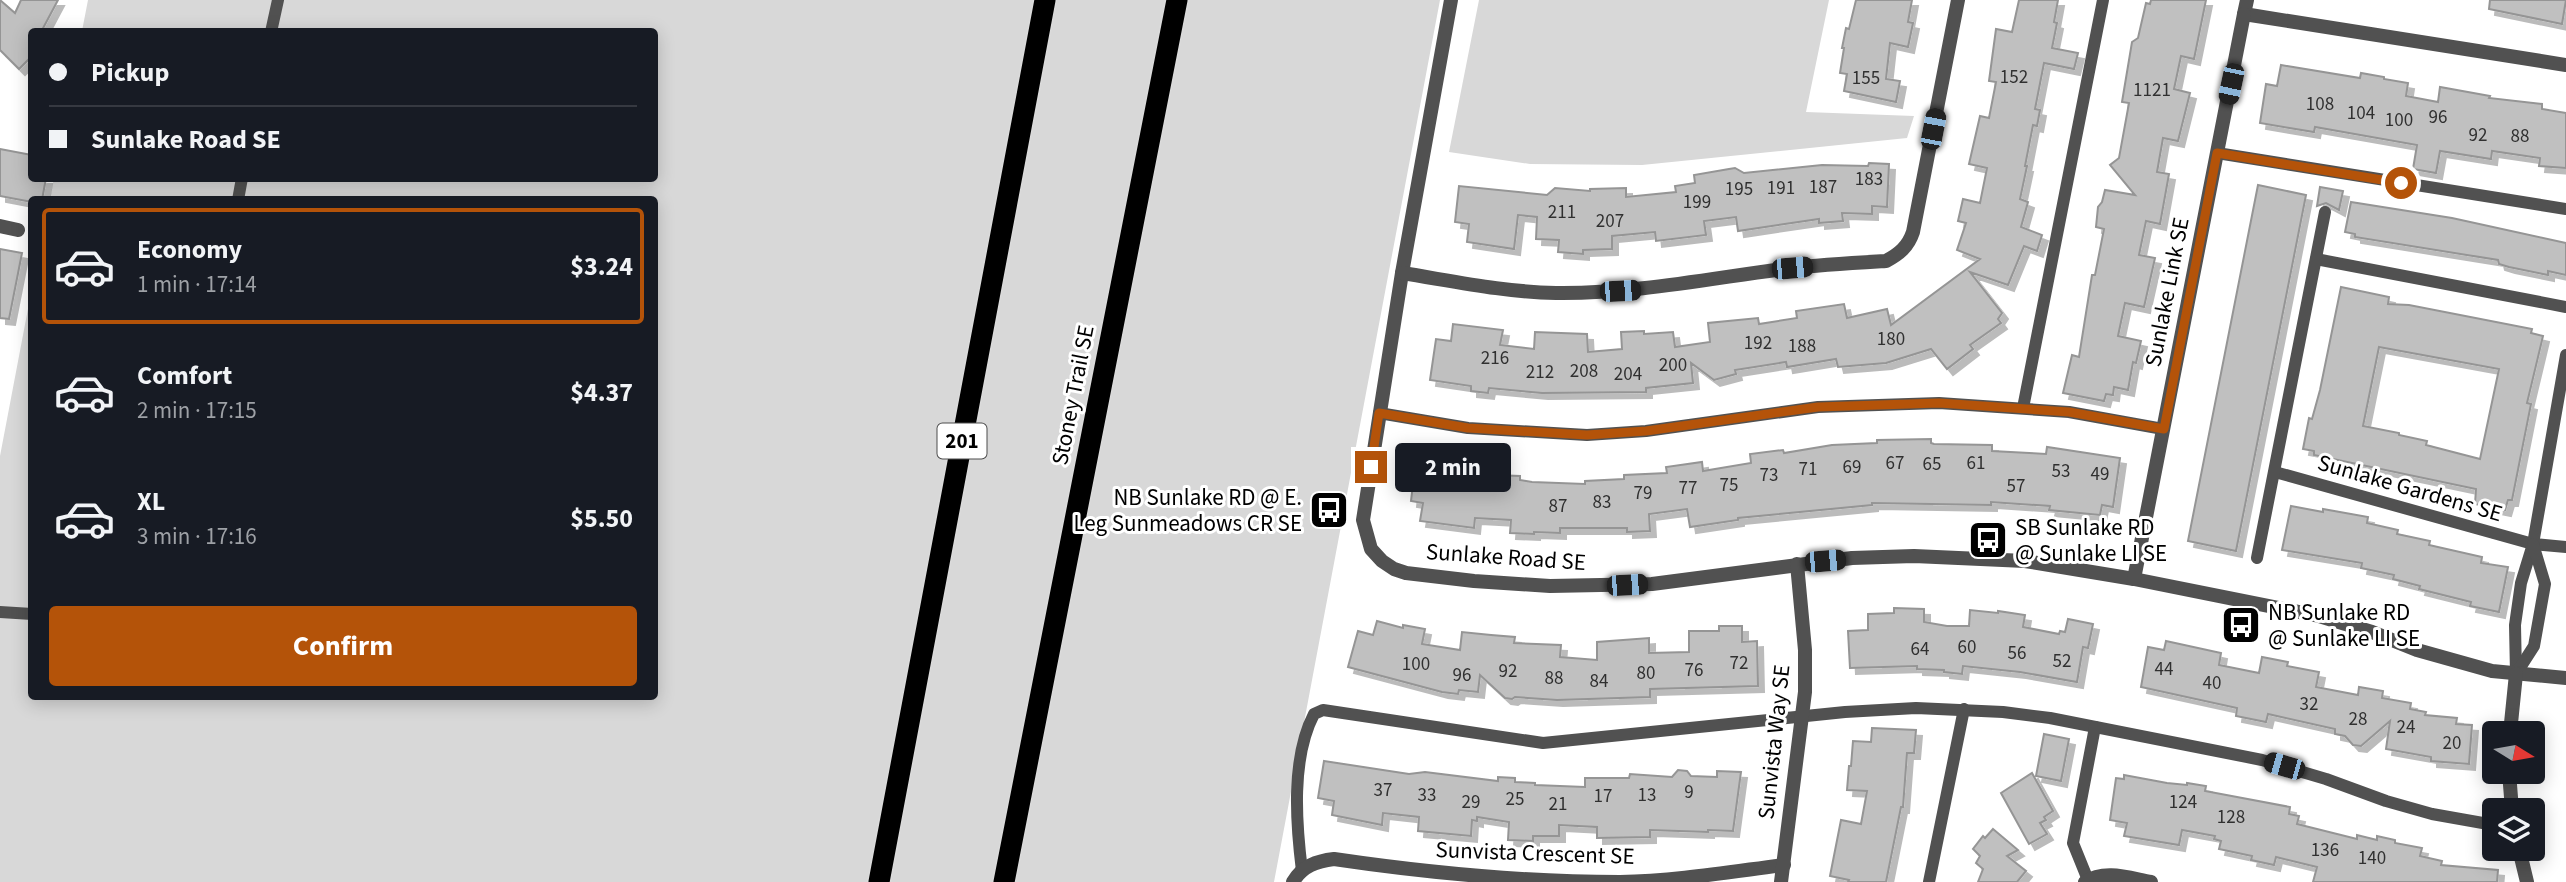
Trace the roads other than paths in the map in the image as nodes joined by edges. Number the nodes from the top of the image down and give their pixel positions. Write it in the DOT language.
graph roads {
  1 [pos="278,0"];
  2 [pos="1045,0"];
  3 [pos="1178,0"];
  4 [pos="1451,0"];
  5 [pos="1958,0"];
  6 [pos="2103,0"];
  7 [pos="2246,7"];
  8 [pos="272,28"];
  9 [pos="2566,65"];
  10 [pos="2217,153"];
  11 [pos="2566,209"];
  12 [pos="2325,212"];
  13 [pos="0,226"];
  14 [pos="18,230"];
  15 [pos="2316,259"];
  16 [pos="1402,273"];
  17 [pos="2566,307"];
  18 [pos="2566,355"];
  19 [pos="2023,408"];
  20 [pos="1379,413"];
  21 [pos="2164,429"];
  22 [pos="2275,471"];
  23 [pos="2533,544"];
  24 [pos="2566,547"];
  25 [pos="2257,558"];
  26 [pos="1797,564"];
  27 [pos="2134,579"];
  28 [pos="0,612"];
  29 [pos="28,614"];
  30 [pos="2516,674"];
  31 [pos="2566,678"];
  32 [pos="1964,709"];
  33 [pos="1803,717"];
  34 [pos="2511,721"];
  35 [pos="2095,727"];
  36 [pos="2482,823"];
  37 [pos="2522,861"];
  38 [pos="1784,865"];
  39 [pos="1298,876"];
  40 [pos="2086,881"];
  41 [pos="879,882"];
  42 [pos="1005,882"];
  43 [pos="1781,882"];
  44 [pos="1929,882"];
  45 [pos="2151,882"];
  46 [pos="2527,882"];
  1 -- 8 [label="lane"];
  2 -- 41 [label="highway, 201"];
  3 -- 42 [label="highway, Stoney Trail SE"];
  4 -- 16 [label="street, Sunlake Road SE"];
  5 -- 16 [label="street"];
  6 -- 19 [label="lane"];
  7 -- 9 [label="street"];
  7 -- 10 [label="street, Sunlake Link SE"];
  10 -- 11 [label="lane"];
  10 -- 21 [label="street, Sunlake Link SE"];
  12 -- 15 [label="lane"];
  13 -- 14 [label="street"];
  15 -- 17 [label="lane"];
  15 -- 22 [label="lane"];
  16 -- 20 [label="street, Sunlake Road SE"];
  18 -- 23 [label="lane"];
  19 -- 20 [label="lane"];
  19 -- 21 [label="lane"];
  20 -- 26 [label="street, Sunlake Road SE"];
  21 -- 27 [label="street, Sunlake Link SE"];
  22 -- 23 [label="lane, Sunlake Gardens SE"];
  22 -- 25 [label="lane"];
  23 -- 24 [label="lane, Sunlake Gardens SE"];
  23 -- 30 [label="lane"];
  23 -- 30 [label="lane"];
  26 -- 27 [label="street, Sunlake Road SE"];
  26 -- 33 [label="street, Sunvista Way SE"];
  27 -- 30 [label="street, Sunlake Road SE"];
  28 -- 29 [label="lane"];
  30 -- 31 [label="street, Sunlake Road SE"];
  30 -- 34 [label="street"];
  32 -- 33 [label="lane"];
  32 -- 35 [label="lane"];
  32 -- 44 [label="lane"];
  33 -- 38 [label="street, Sunvista Way SE"];
  33 -- 39 [label="lane"];
  35 -- 36 [label="lane"];
  35 -- 40 [label="lane"];
  37 -- 46 [label="street"];
  38 -- 39 [label="street, Sunvista Crescent SE"];
  38 -- 43 [label="street, Sunvista Way SE"];
  40 -- 45 [label="street"];
}
